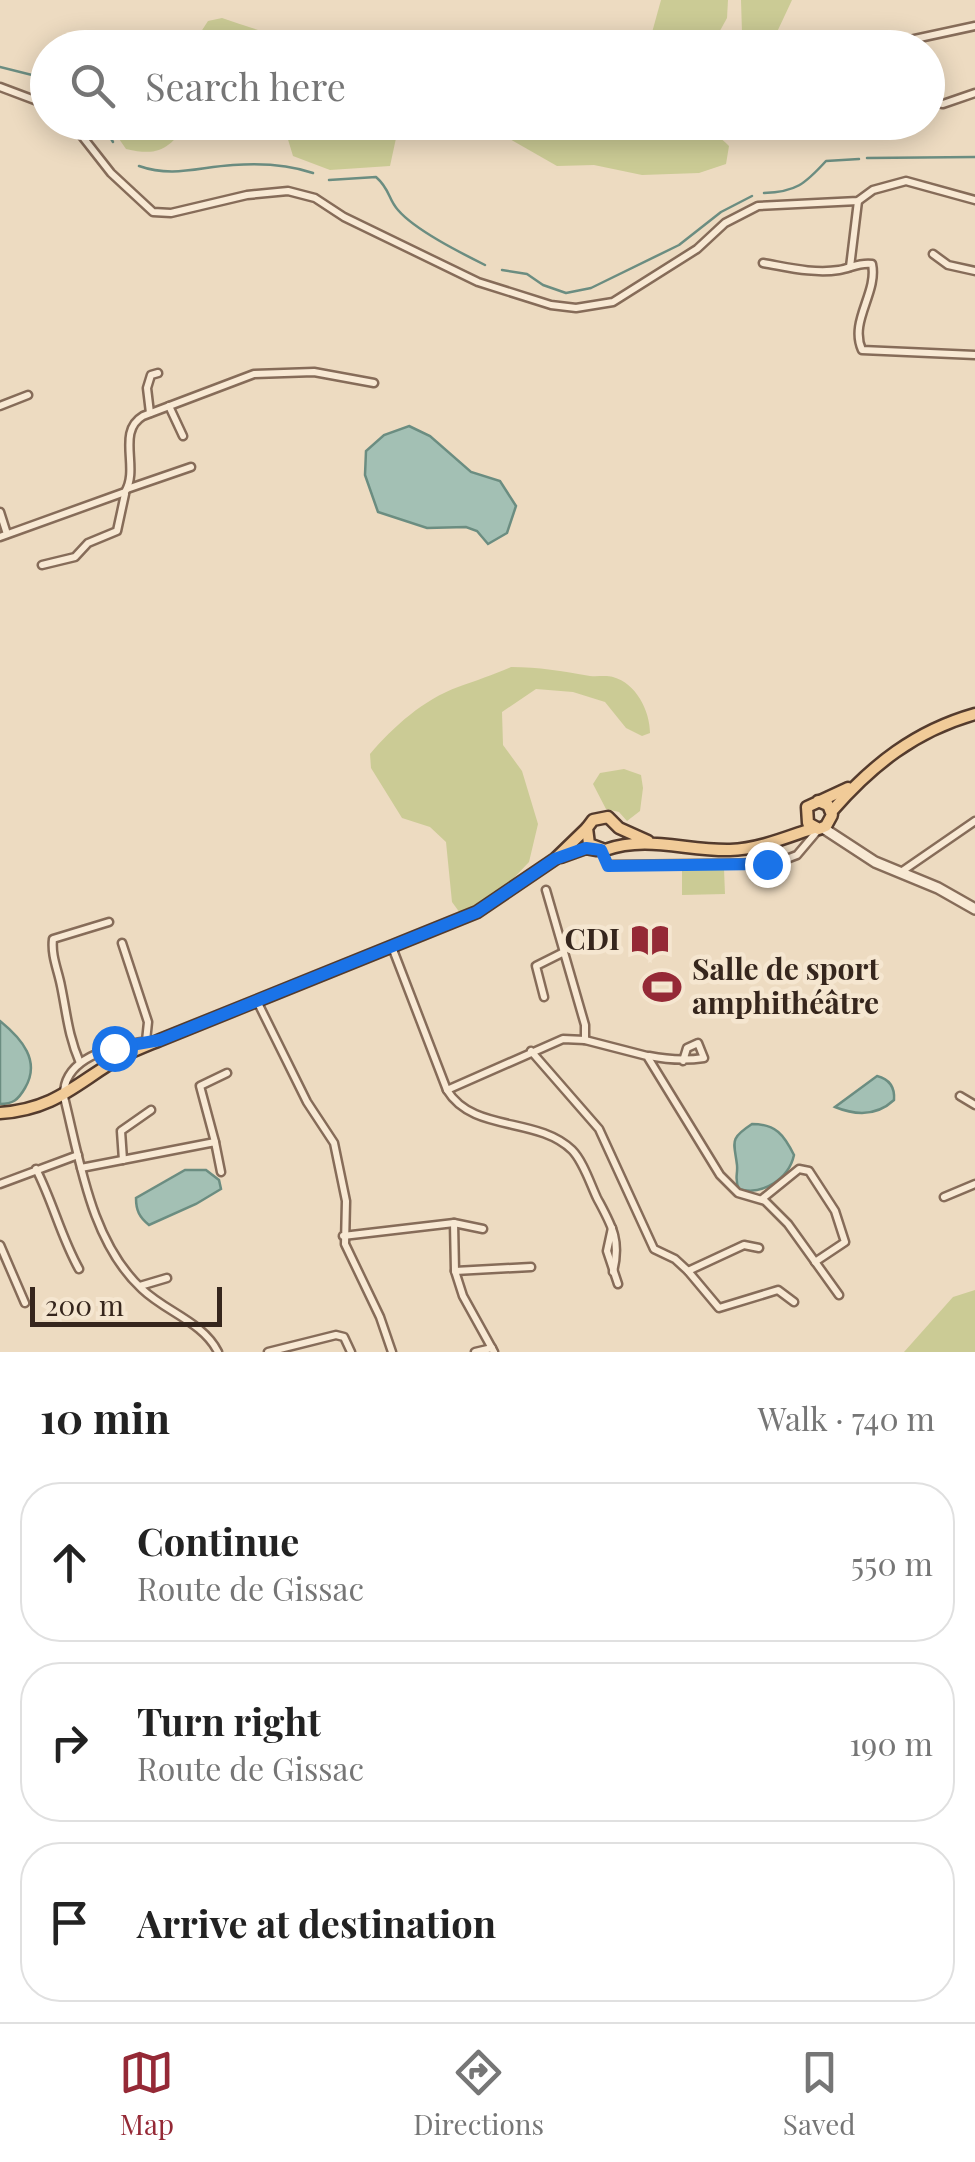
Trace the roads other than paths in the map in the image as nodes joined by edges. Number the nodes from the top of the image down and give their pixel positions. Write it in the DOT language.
graph roads {
  1 [pos="975,26"];
  2 [pos="945,32"];
  3 [pos="0,88"];
  4 [pos="975,94"];
  5 [pos="30,99"];
  6 [pos="945,103"];
  7 [pos="84,140"];
  8 [pos="975,200"];
  9 [pos="858,201"];
  10 [pos="933,254"];
  11 [pos="762,262"];
  12 [pos="850,267"];
  13 [pos="975,271"];
  14 [pos="975,354"];
  15 [pos="158,373"];
  16 [pos="374,383"];
  17 [pos="28,395"];
  18 [pos="0,406"];
  19 [pos="169,406"];
  20 [pos="150,413"];
  21 [pos="184,436"];
  22 [pos="192,467"];
  23 [pos="126,491"];
  24 [pos="0,512"];
  25 [pos="3,535"];
  26 [pos="42,566"];
  27 [pos="975,714"];
  28 [pos="852,786"];
  29 [pos="818,801"];
  30 [pos="806,811"];
  31 [pos="832,813"];
  32 [pos="975,821"];
  33 [pos="587,828"];
  34 [pos="619,828"];
  35 [pos="819,829"];
  36 [pos="778,840"];
  37 [pos="648,841"];
  38 [pos="844,841"];
  39 [pos="616,845"];
  40 [pos="600,850"];
  41 [pos="555,859"];
  42 [pos="900,873"];
  43 [pos="546,890"];
  44 [pos="975,909"];
  45 [pos="109,922"];
  46 [pos="122,943"];
  47 [pos="392,947"];
  48 [pos="564,952"];
  49 [pos="544,997"];
  50 [pos="257,1001"];
  51 [pos="160,1040"];
  52 [pos="586,1040"];
  53 [pos="146,1041"];
  54 [pos="531,1052"];
  55 [pos="648,1056"];
  56 [pos="683,1061"];
  57 [pos="80,1063"];
  58 [pos="226,1073"];
  59 [pos="447,1090"];
  60 [pos="960,1096"];
  61 [pos="64,1097"];
  62 [pos="975,1106"];
  63 [pos="151,1110"];
  64 [pos="0,1113"];
  65 [pos="216,1142"];
  66 [pos="78,1155"];
  67 [pos="123,1160"];
  68 [pos="82,1168"];
  69 [pos="36,1169"];
  70 [pos="221,1172"];
  71 [pos="0,1184"];
  72 [pos="975,1184"];
  73 [pos="944,1197"];
  74 [pos="761,1200"];
  75 [pos="454,1222"];
  76 [pos="484,1229"];
  77 [pos="344,1236"];
  78 [pos="0,1245"];
  79 [pos="759,1248"];
  80 [pos="815,1262"];
  81 [pos="531,1267"];
  82 [pos="79,1270"];
  83 [pos="688,1270"];
  84 [pos="455,1271"];
  85 [pos="167,1278"];
  86 [pos="618,1284"];
  87 [pos="139,1287"];
  88 [pos="839,1295"];
  89 [pos="794,1302"];
  90 [pos="24,1303"];
  91 [pos="493,1350"];
  92 [pos="218,1352"];
  93 [pos="268,1352"];
  94 [pos="351,1352"];
  95 [pos="392,1352"];
  96 [pos="475,1352"];
  1 -- 2 [label="street"];
  3 -- 5 [label="street"];
  4 -- 6 [label="street"];
  7 -- 9 [label="street"];
  8 -- 9 [label="street"];
  9 -- 12 [label="street"];
  10 -- 13 [label="street"];
  11 -- 12 [label="street"];
  12 -- 14 [label="street"];
  15 -- 20 [label="street"];
  16 -- 19 [label="street"];
  17 -- 18 [label="street"];
  19 -- 20 [label="street"];
  19 -- 21 [label="street"];
  20 -- 23 [label="street"];
  22 -- 23 [label="street"];
  23 -- 25 [label="street"];
  23 -- 26 [label="street"];
  24 -- 25 [label="street"];
  27 -- 28 [label="main road"];
  28 -- 29 [label="main road"];
  28 -- 31 [label="main road"];
  29 -- 30 [label="main road"];
  29 -- 31 [label="main road"];
  30 -- 35 [label="main road"];
  30 -- 36 [label="main road"];
  31 -- 35 [label="main road"];
  31 -- 38 [label="street"];
  32 -- 42 [label="street"];
  33 -- 34 [label="main road"];
  33 -- 40 [label="main road"];
  33 -- 41 [label="main road"];
  34 -- 37 [label="main road"];
  34 -- 39 [label="main road"];
  35 -- 36 [label="main road"];
  35 -- 38 [label="street"];
  35 -- 40 [label="street"];
  36 -- 37 [label="main road"];
  37 -- 39 [label="main road"];
  38 -- 42 [label="street"];
  39 -- 40 [label="main road"];
  40 -- 41 [label="main road"];
  41 -- 47 [label="main road"];
  42 -- 44 [label="street"];
  43 -- 48 [label="street"];
  45 -- 57 [label="street"];
  46 -- 53 [label="street"];
  47 -- 50 [label="main road"];
  47 -- 59 [label="street"];
  48 -- 49 [label="street"];
  48 -- 52 [label="street"];
  50 -- 51 [label="main road"];
  50 -- 77 [label="street"];
  51 -- 53 [label="street"];
  51 -- 61 [label="main road"];
  52 -- 54 [label="street"];
  52 -- 55 [label="street"];
  53 -- 57 [label="street"];
  54 -- 59 [label="street"];
  54 -- 83 [label="street"];
  55 -- 56 [label="street"];
  55 -- 74 [label="street"];
  57 -- 61 [label="street"];
  58 -- 65 [label="street"];
  59 -- 86 [label="street"];
  60 -- 62 [label="street"];
  61 -- 64 [label="main road"];
  61 -- 66 [label="street"];
  63 -- 67 [label="street"];
  65 -- 67 [label="street"];
  65 -- 70 [label="street"];
  66 -- 68 [label="street"];
  66 -- 69 [label="street"];
  67 -- 68 [label="street"];
  68 -- 87 [label="street"];
  69 -- 71 [label="street"];
  69 -- 82 [label="street"];
  72 -- 73 [label="street"];
  74 -- 80 [label="street"];
  74 -- 80 [label="street"];
  75 -- 76 [label="street"];
  75 -- 77 [label="street"];
  75 -- 84 [label="street"];
  77 -- 95 [label="street"];
  78 -- 90 [label="street"];
  79 -- 83 [label="street"];
  80 -- 88 [label="street"];
  81 -- 84 [label="street"];
  83 -- 89 [label="street"];
  84 -- 91 [label="street"];
  85 -- 87 [label="street"];
  87 -- 92 [label="street"];
  91 -- 96 [label="street"];
  93 -- 94 [label="street"];
}
